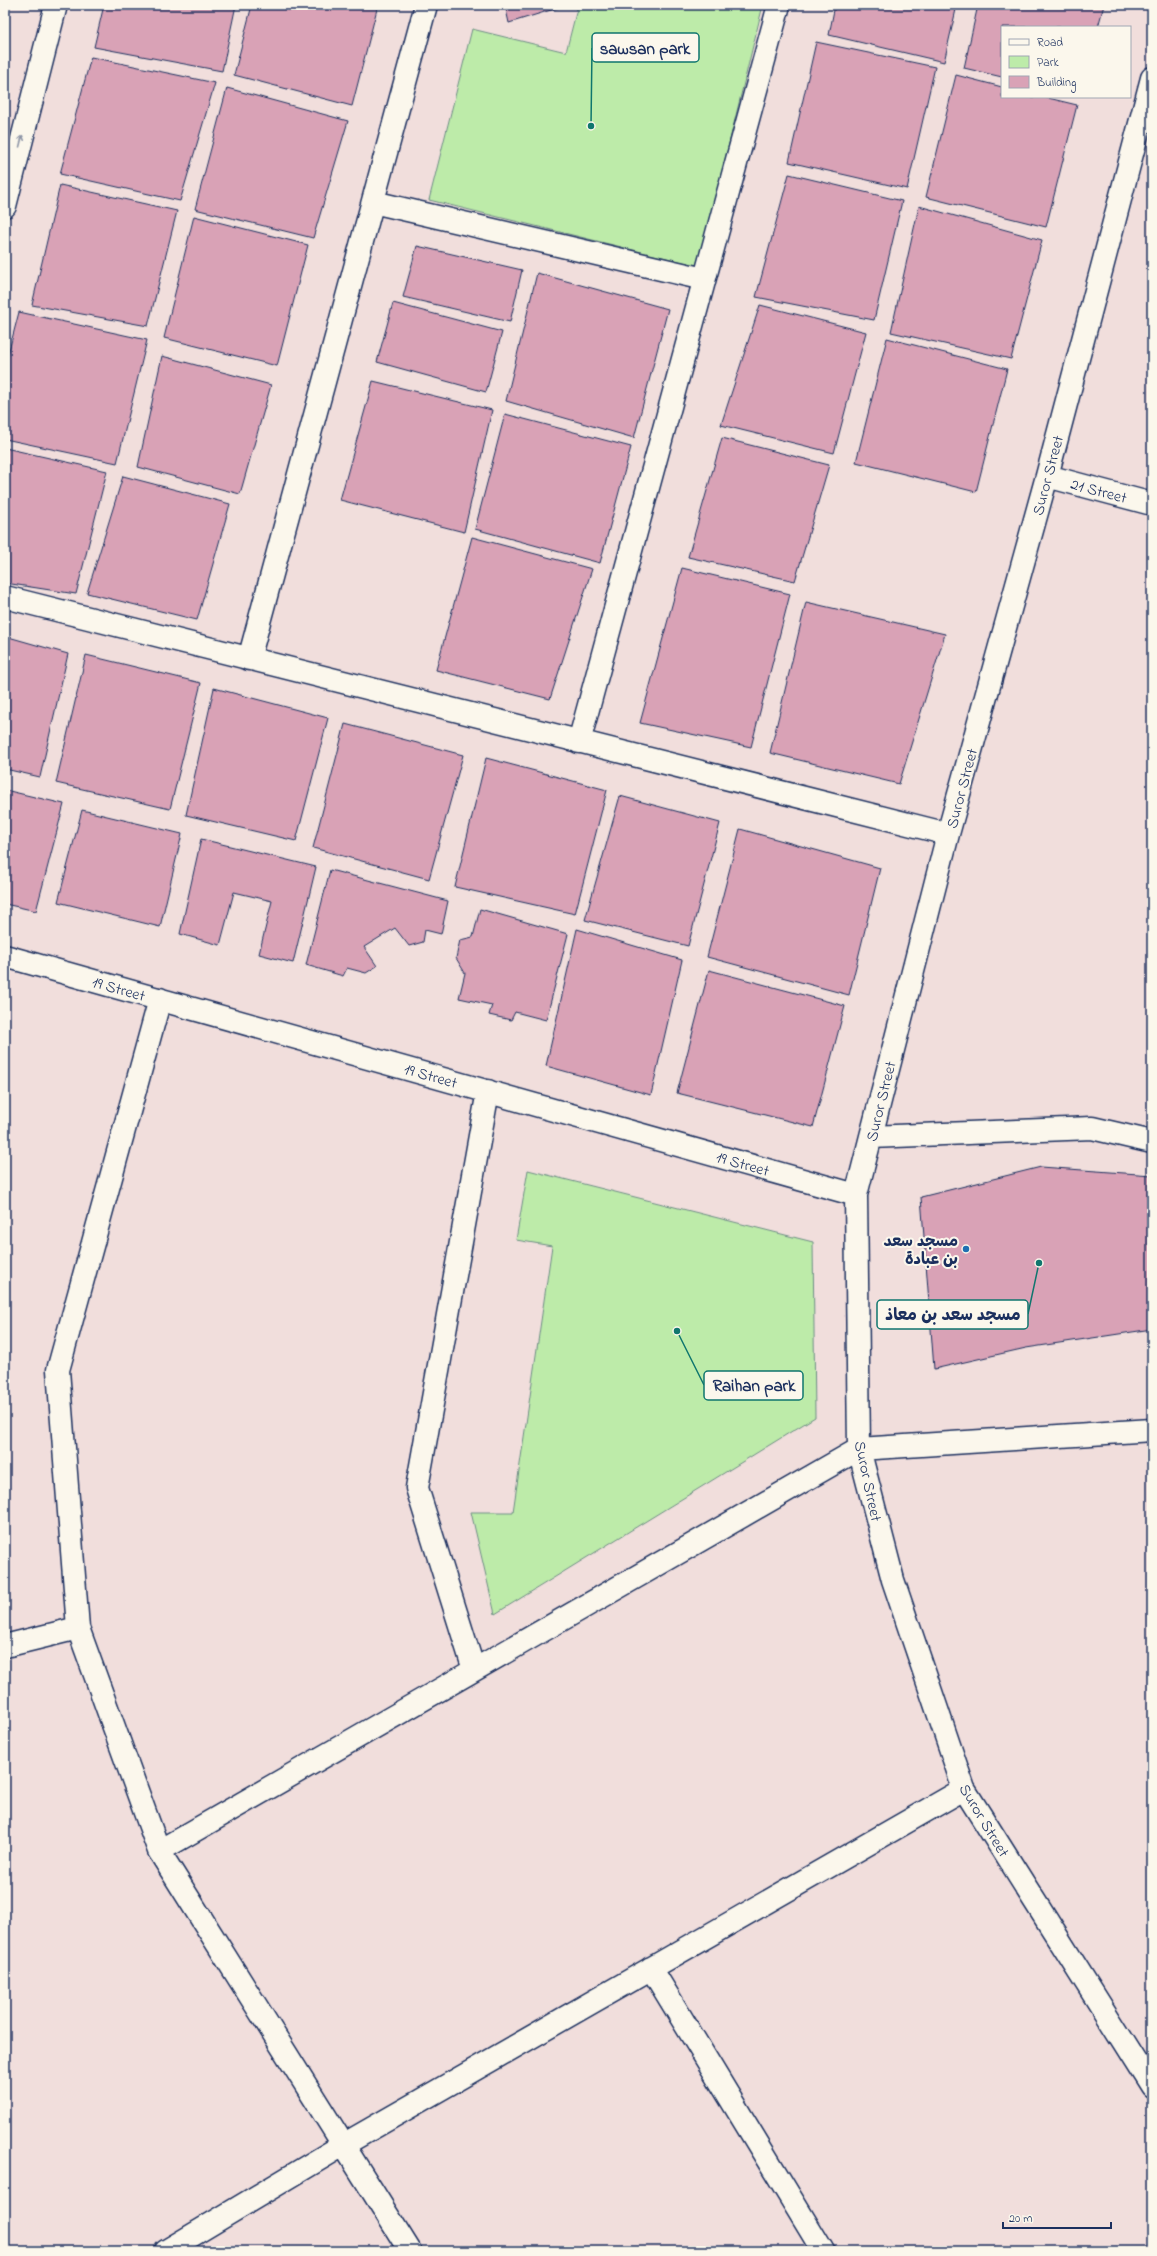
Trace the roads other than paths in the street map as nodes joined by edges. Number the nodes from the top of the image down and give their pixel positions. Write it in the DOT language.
graph roads {
  1 [pos="56,5"];
  2 [pos="426,5"];
  3 [pos="778,5"];
  4 [pos="1152,78"];
  5 [pos="1146,128"];
  6 [pos="373,202"];
  7 [pos="5,206"];
  8 [pos="704,280"];
  9 [pos="1047,476"];
  10 [pos="1152,504"];
  11 [pos="5,597"];
  12 [pos="249,659"];
  13 [pos="579,742"];
  14 [pos="948,834"];
  15 [pos="5,956"];
  16 [pos="160,999"];
  17 [pos="488,1091"];
  18 [pos="871,1137"];
  19 [pos="1152,1142"];
  20 [pos="856,1194"];
  21 [pos="1152,1430"];
  22 [pos="859,1449"];
  23 [pos="78,1628"];
  24 [pos="5,1646"];
  25 [pos="474,1670"];
  26 [pos="964,1789"];
  27 [pos="158,1851"];
  28 [pos="651,1968"];
  29 [pos="1152,2087"];
  30 [pos="343,2145"];
  31 [pos="166,2251"];
  32 [pos="410,2251"];
  33 [pos="823,2251"];
  7 -- 1 [label="street, one-way"];
  2 -- 6 [label="street"];
  3 -- 8 [label="street"];
  4 -- 5 [label="street, Suror Street"];
  5 -- 9 [label="street, Suror Street"];
  6 -- 8 [label="street"];
  6 -- 12 [label="street"];
  8 -- 13 [label="street"];
  9 -- 10 [label="street, 21 Street"];
  9 -- 14 [label="street, Suror Street"];
  11 -- 12 [label="street"];
  12 -- 13 [label="street"];
  13 -- 14 [label="street"];
  14 -- 18 [label="street, Suror Street"];
  15 -- 16 [label="street, 19 Street"];
  16 -- 17 [label="street, 19 Street"];
  16 -- 23 [label="street"];
  17 -- 20 [label="street, 19 Street"];
  17 -- 25 [label="street"];
  18 -- 19 [label="street"];
  18 -- 20 [label="street, Suror Street"];
  20 -- 22 [label="street, Suror Street"];
  21 -- 22 [label="street"];
  22 -- 25 [label="street"];
  22 -- 26 [label="street, Suror Street"];
  23 -- 24 [label="street"];
  23 -- 27 [label="street"];
  25 -- 27 [label="street"];
  26 -- 28 [label="street"];
  26 -- 29 [label="street, Suror Street"];
  27 -- 30 [label="street"];
  28 -- 30 [label="street"];
  28 -- 33 [label="street"];
  30 -- 31 [label="street"];
  30 -- 32 [label="street"];
}
